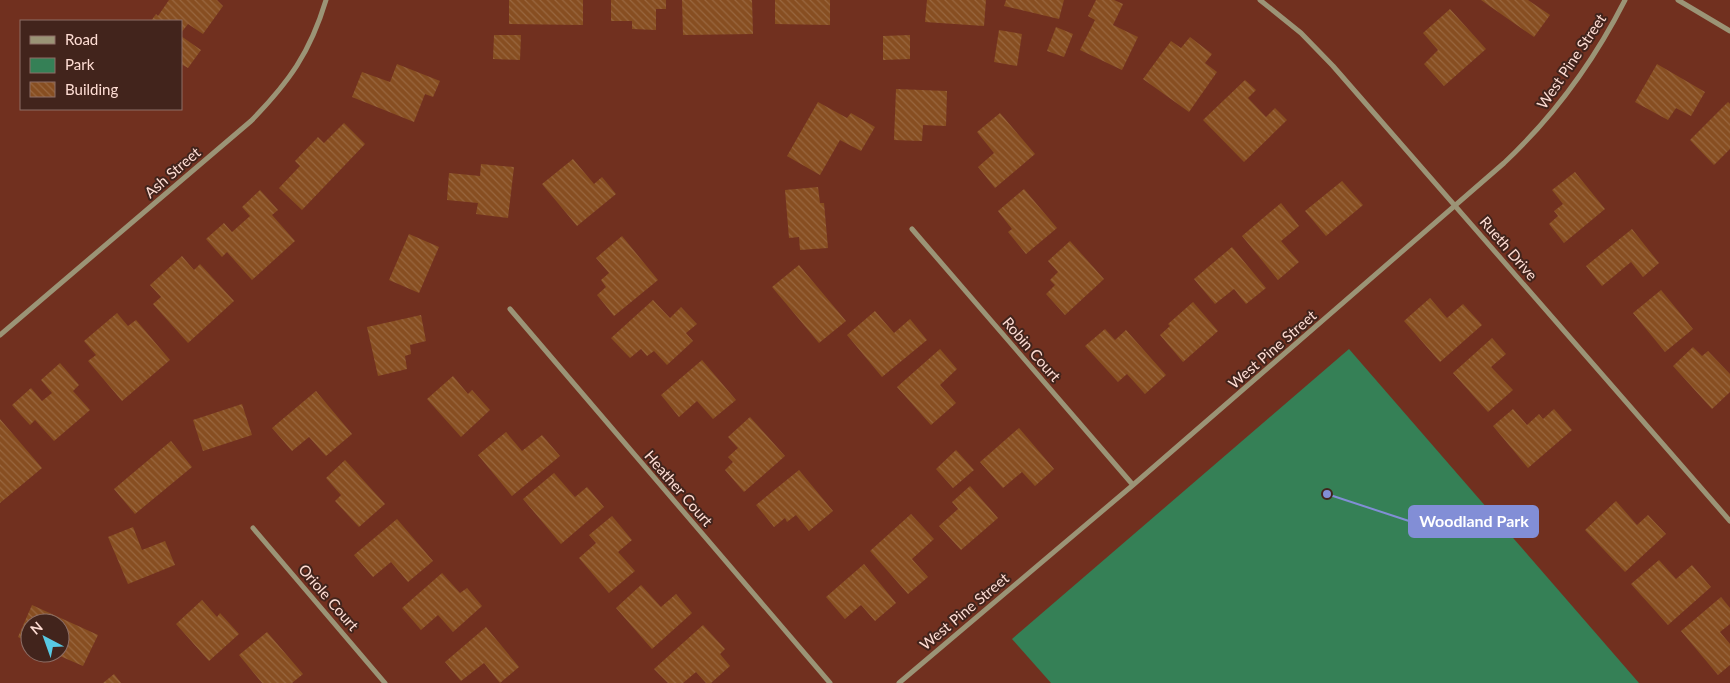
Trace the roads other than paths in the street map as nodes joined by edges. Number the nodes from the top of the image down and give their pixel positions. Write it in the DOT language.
graph roads {
  1 [pos="326,0"];
  2 [pos="1260,0"];
  3 [pos="1625,0"];
  4 [pos="1678,0"];
  5 [pos="1730,31"];
  6 [pos="1456,206"];
  7 [pos="912,229"];
  8 [pos="510,309"];
  9 [pos="0,335"];
  10 [pos="1133,485"];
  11 [pos="1730,521"];
  12 [pos="253,528"];
  13 [pos="386,683"];
  14 [pos="830,683"];
  15 [pos="899,683"];
  1 -- 9 [label="street, Ash Street"];
  2 -- 6 [label="street, Rueth Drive"];
  3 -- 6 [label="street, West Pine Street"];
  4 -- 5 [label="street"];
  6 -- 10 [label="street, West Pine Street"];
  6 -- 11 [label="street, Rueth Drive"];
  7 -- 10 [label="street, Robin Court"];
  8 -- 14 [label="street, Heather Court"];
  10 -- 15 [label="street, West Pine Street"];
  12 -- 13 [label="street, Oriole Court"];
}
